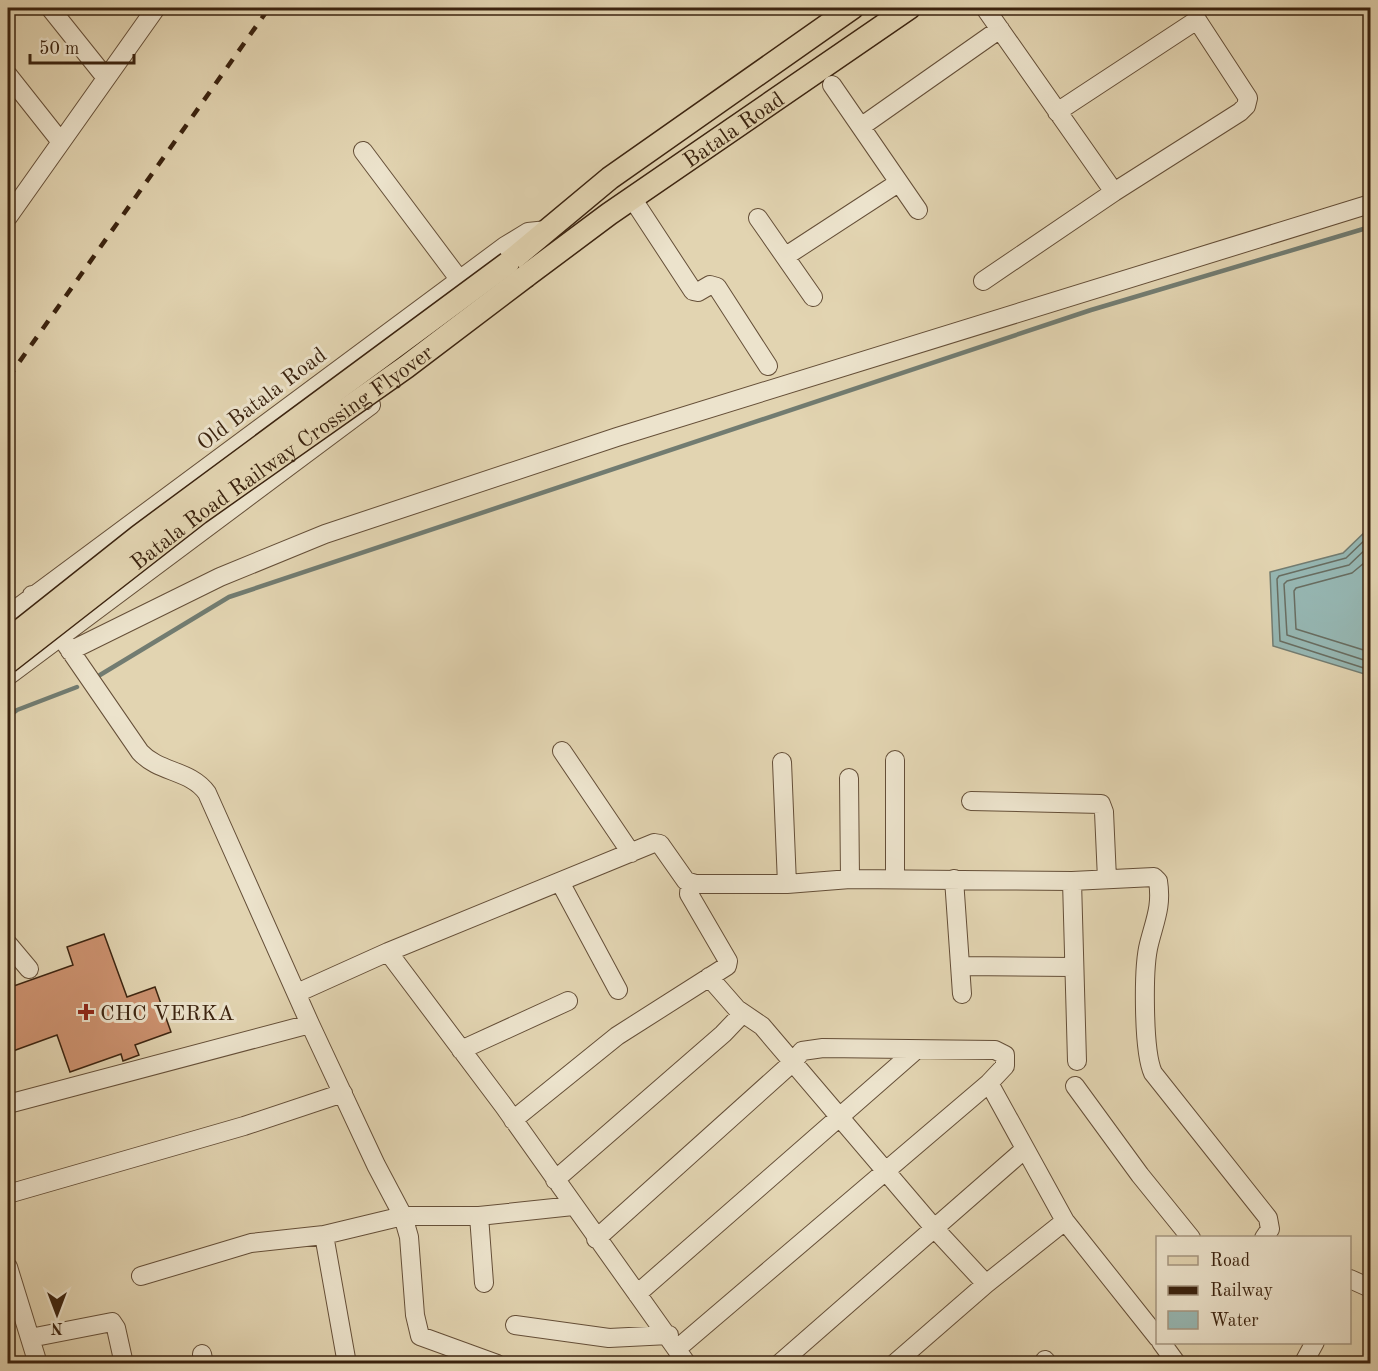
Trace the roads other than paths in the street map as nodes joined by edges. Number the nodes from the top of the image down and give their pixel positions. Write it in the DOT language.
graph roads {
  1 [pos="50,8"];
  2 [pos="852,8"];
  3 [pos="909,8"];
  4 [pos="985,8"];
  5 [pos="150,10"];
  6 [pos="1202,14"];
  7 [pos="1000,29"];
  8 [pos="8,75"];
  9 [pos="106,78"];
  10 [pos="832,85"];
  11 [pos="1057,112"];
  12 [pos="862,126"];
  13 [pos="61,142"];
  14 [pos="363,151"];
  15 [pos="898,183"];
  16 [pos="1114,192"];
  17 [pos="632,198"];
  18 [pos="11,203"];
  19 [pos="1371,204"];
  20 [pos="918,210"];
  21 [pos="758,218"];
  22 [pos="547,230"];
  23 [pos="558,252"];
  24 [pos="786,256"];
  25 [pos="459,279"];
  26 [pos="983,281"];
  27 [pos="813,297"];
  28 [pos="768,366"];
  29 [pos="32,596"];
  30 [pos="8,615"];
  31 [pos="8,640"];
  32 [pos="65,643"];
  33 [pos="8,662"];
  34 [pos="8,676"];
  35 [pos="562,751"];
  36 [pos="894,760"];
  37 [pos="782,762"];
  38 [pos="849,778"];
  39 [pos="971,801"];
  40 [pos="631,853"];
  41 [pos="850,879"];
  42 [pos="895,879"];
  43 [pos="954,879"];
  44 [pos="1107,879"];
  45 [pos="1072,880"];
  46 [pos="560,882"];
  47 [pos="690,883"];
  48 [pos="787,884"];
  49 [pos="8,944"];
  50 [pos="388,952"];
  51 [pos="960,966"];
  52 [pos="1074,966"];
  53 [pos="29,969"];
  54 [pos="709,977"];
  55 [pos="618,990"];
  56 [pos="297,993"];
  57 [pos="962,994"];
  58 [pos="568,1001"];
  59 [pos="742,1013"];
  60 [pos="310,1024"];
  61 [pos="461,1050"];
  62 [pos="916,1050"];
  63 [pos="1077,1061"];
  64 [pos="793,1062"];
  65 [pos="989,1083"];
  66 [pos="1076,1086"];
  67 [pos="343,1093"];
  68 [pos="8,1104"];
  69 [pos="840,1117"];
  70 [pos="513,1120"];
  71 [pos="1025,1149"];
  72 [pos="886,1169"];
  73 [pos="555,1180"];
  74 [pos="8,1194"];
  75 [pos="573,1206"];
  76 [pos="403,1216"];
  77 [pos="479,1216"];
  78 [pos="1065,1221"];
  79 [pos="935,1229"];
  80 [pos="324,1235"];
  81 [pos="1189,1236"];
  82 [pos="1265,1236"];
  83 [pos="596,1239"];
  84 [pos="8,1267"];
  85 [pos="141,1276"];
  86 [pos="1351,1279"];
  87 [pos="484,1283"];
  88 [pos="986,1284"];
  89 [pos="1371,1288"];
  90 [pos="638,1294"];
  91 [pos="12,1299"];
  92 [pos="515,1325"];
  93 [pos="1156,1335"];
  94 [pos="30,1338"];
  95 [pos="1162,1344"];
  96 [pos="1313,1344"];
  97 [pos="678,1349"];
  98 [pos="38,1364"];
  99 [pos="124,1364"];
  100 [pos="347,1364"];
  101 [pos="498,1364"];
  102 [pos="779,1364"];
  103 [pos="894,1364"];
  104 [pos="1177,1364"];
  105 [pos="1303,1364"];
  1 -- 9 [label="street"];
  2 -- 22 [label="main road, Batala Road"];
  3 -- 17 [label="main road, Batala Road"];
  4 -- 7 [label="street"];
  5 -- 9 [label="street"];
  6 -- 11 [label="street"];
  6 -- 16 [label="street"];
  7 -- 11 [label="street"];
  7 -- 12 [label="street"];
  8 -- 13 [label="street"];
  9 -- 13 [label="street"];
  10 -- 12 [label="street"];
  11 -- 16 [label="street"];
  12 -- 15 [label="street"];
  13 -- 18 [label="street"];
  14 -- 25 [label="street"];
  15 -- 20 [label="street"];
  15 -- 24 [label="street"];
  16 -- 26 [label="street"];
  17 -- 23 [label="main road, Batala Road"];
  17 -- 28 [label="street"];
  19 -- 32 [label="street"];
  21 -- 24 [label="street"];
  22 -- 25 [label="street, Old Batala Road"];
  22 -- 31 [label="main road, Batala Road Railway Crossing Flyover, bridge"];
  23 -- 32 [label="street"];
  23 -- 33 [label="main road, Batala Road Railway Crossing Flyover, bridge"];
  24 -- 27 [label="street"];
  25 -- 29 [label="street, Old Batala Road"];
  29 -- 30 [label="street, Old Batala Road"];
  29 -- 32 [label="street"];
  32 -- 34 [label="street"];
  32 -- 56 [label="street"];
  35 -- 40 [label="street"];
  36 -- 42 [label="street"];
  37 -- 48 [label="street"];
  38 -- 41 [label="street"];
  39 -- 44 [label="street"];
  40 -- 46 [label="street"];
  40 -- 47 [label="street"];
  41 -- 42 [label="street"];
  41 -- 48 [label="street"];
  42 -- 43 [label="street"];
  43 -- 45 [label="street"];
  43 -- 51 [label="street"];
  44 -- 45 [label="street"];
  44 -- 82 [label="street"];
  45 -- 52 [label="street"];
  46 -- 50 [label="street"];
  46 -- 55 [label="street"];
  47 -- 48 [label="street"];
  47 -- 54 [label="street"];
  49 -- 53 [label="street"];
  50 -- 56 [label="street"];
  50 -- 61 [label="street"];
  51 -- 52 [label="street"];
  51 -- 57 [label="street"];
  52 -- 63 [label="street"];
  54 -- 59 [label="street"];
  54 -- 70 [label="street"];
  56 -- 60 [label="street"];
  58 -- 61 [label="street"];
  59 -- 64 [label="street"];
  59 -- 73 [label="street"];
  60 -- 67 [label="street"];
  60 -- 68 [label="street"];
  61 -- 70 [label="street"];
  62 -- 64 [label="street"];
  62 -- 65 [label="street"];
  62 -- 69 [label="street"];
  64 -- 69 [label="street"];
  64 -- 83 [label="street"];
  65 -- 71 [label="street"];
  65 -- 72 [label="street"];
  66 -- 81 [label="street"];
  67 -- 74 [label="street"];
  67 -- 76 [label="street"];
  69 -- 72 [label="street"];
  69 -- 90 [label="street"];
  70 -- 73 [label="street"];
  71 -- 78 [label="street"];
  71 -- 79 [label="street"];
  72 -- 79 [label="street"];
  72 -- 97 [label="street"];
  73 -- 75 [label="street"];
  75 -- 77 [label="street"];
  75 -- 83 [label="street"];
  76 -- 77 [label="street"];
  76 -- 80 [label="street"];
  76 -- 101 [label="street"];
  77 -- 87 [label="street"];
  78 -- 88 [label="street"];
  78 -- 93 [label="street"];
  79 -- 88 [label="street"];
  79 -- 102 [label="street"];
  80 -- 85 [label="street"];
  80 -- 100 [label="street"];
  83 -- 90 [label="street"];
  84 -- 91 [label="street"];
  86 -- 89 [label="street"];
  88 -- 103 [label="street"];
  90 -- 97 [label="street"];
  91 -- 94 [label="street"];
  92 -- 97 [label="street"];
  94 -- 98 [label="street"];
  94 -- 99 [label="street"];
  95 -- 104 [label="street"];
  96 -- 105 [label="street"];
}
